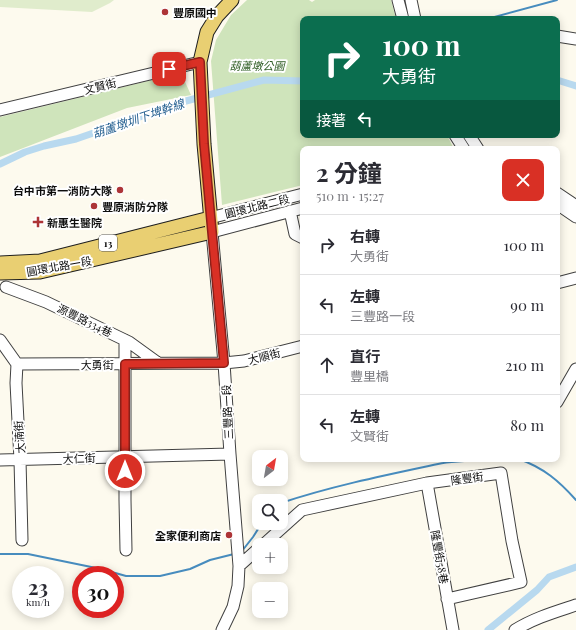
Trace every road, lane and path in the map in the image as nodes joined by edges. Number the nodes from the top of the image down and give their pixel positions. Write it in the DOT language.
graph roads {
  1 [pos="232,0"];
  2 [pos="398,0"];
  3 [pos="411,0"];
  4 [pos="402,16"];
  5 [pos="414,16"];
  6 [pos="560,36"];
  7 [pos="576,39"];
  8 [pos="200,62"];
  9 [pos="0,110"];
  10 [pos="300,195"];
  11 [pos="560,195"];
  12 [pos="560,206"];
  13 [pos="576,206"];
  14 [pos="300,209"];
  15 [pos="290,212"];
  16 [pos="576,217"];
  17 [pos="210,218"];
  18 [pos="212,232"];
  19 [pos="300,236"];
  20 [pos="3,268"];
  21 [pos="576,278"];
  22 [pos="560,282"];
  23 [pos="3,290"];
  24 [pos="0,340"];
  25 [pos="124,340"];
  26 [pos="300,347"];
  27 [pos="158,363"];
  28 [pos="224,363"];
  29 [pos="17,364"];
  30 [pos="125,364"];
  31 [pos="576,369"];
  32 [pos="560,397"];
  33 [pos="230,454"];
  34 [pos="125,457"];
  35 [pos="0,460"];
  36 [pos="20,460"];
  37 [pos="427,483"];
  38 [pos="271,538"];
  39 [pos="22,540"];
  40 [pos="126,550"];
  41 [pos="252,554"];
  42 [pos="239,566"];
  43 [pos="447,599"];
  44 [pos="576,605"];
  45 [pos="222,630"];
  46 [pos="453,630"];
  47 [pos="515,630"];
  1 -- 8 [label="main road"];
  2 -- 4 [label="street"];
  3 -- 5 [label="street"];
  6 -- 7 [label="street"];
  8 -- 9 [label="street, 文賢街"];
  8 -- 17 [label="main road, 三豐路一段"];
  10 -- 17 [label="street, 圓環北路二段"];
  11 -- 13 [label="street"];
  12 -- 16 [label="street"];
  14 -- 15 [label="street, 圓環北路二段"];
  15 -- 18 [label="street, 圓環北路二段"];
  15 -- 19 [label="street"];
  17 -- 18 [label="main road, 三豐路一段"];
  17 -- 20 [label="main road, 圓環北路一段 / 13"];
  18 -- 20 [label="main road, 圓環北路一段 / 13"];
  18 -- 28 [label="street, 三豐路一段"];
  20 -- 23 [label="street"];
  21 -- 22 [label="street"];
  23 -- 25 [label="street, 源豐路334巷"];
  24 -- 29 [label="street"];
  25 -- 27 [label="street, 源豐路334巷"];
  25 -- 30 [label="street"];
  26 -- 28 [label="street, 大順街"];
  27 -- 28 [label="street, 大勇街"];
  27 -- 30 [label="street, 大勇街"];
  28 -- 33 [label="street, 三豐路一段"];
  29 -- 30 [label="street, 大勇街"];
  29 -- 36 [label="street, 大湳街"];
  30 -- 34 [label="street"];
  31 -- 32 [label="street"];
  33 -- 34 [label="street, 大仁街"];
  33 -- 42 [label="street, 三豐路一段"];
  34 -- 36 [label="street, 大仁街"];
  34 -- 40 [label="street"];
  35 -- 36 [label="street, 大仁街"];
  36 -- 39 [label="street, 大湳街"];
  37 -- 38 [label="street, 隆豐街"];
  37 -- 43 [label="street, 隆豐街58巷"];
  37 -- 43 [label="street, 隆豐街"];
  41 -- 42 [label="street"];
  42 -- 45 [label="street, 三豐路一段"];
  43 -- 46 [label="street, 隆豐街58巷"];
  44 -- 47 [label="street"];
}
